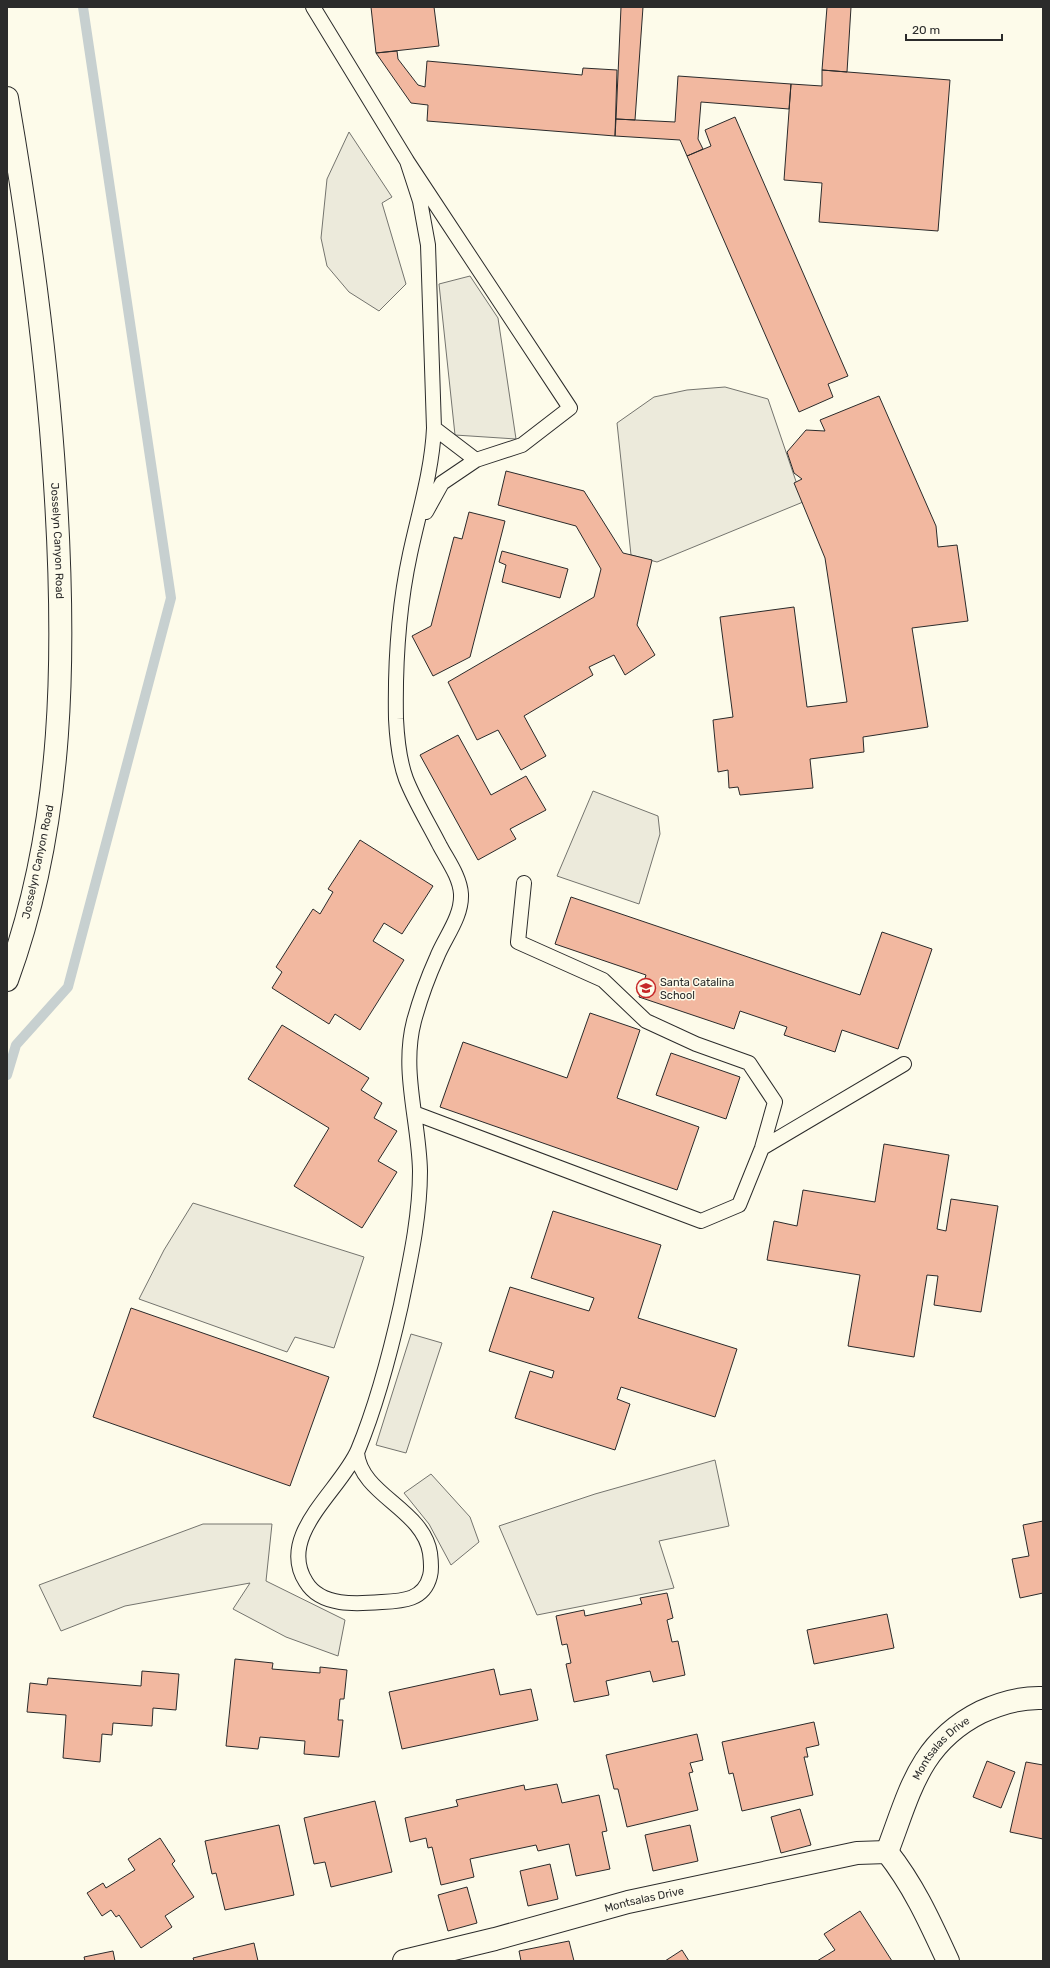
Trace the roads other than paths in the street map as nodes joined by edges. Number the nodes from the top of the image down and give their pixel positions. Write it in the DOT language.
graph roads {
  1 [pos="313,7"];
  2 [pos="7,98"];
  3 [pos="407,161"];
  4 [pos="434,428"];
  5 [pos="476,460"];
  6 [pos="416,530"];
  7 [pos="524,883"];
  8 [pos="7,980"];
  9 [pos="904,1064"];
  10 [pos="414,1113"];
  11 [pos="762,1148"];
  12 [pos="357,1453"];
  13 [pos="1043,1698"];
  14 [pos="887,1852"];
  15 [pos="404,1961"];
  16 [pos="948,1961"];
  1 -- 3 [label="lane"];
  2 -- 8 [label="street, Josselyn Canyon Road"];
  3 -- 4 [label="lane"];
  3 -- 5 [label="lane"];
  4 -- 5 [label="lane"];
  4 -- 6 [label="lane"];
  5 -- 6 [label="lane"];
  6 -- 10 [label="lane"];
  7 -- 11 [label="lane"];
  9 -- 11 [label="lane"];
  10 -- 11 [label="lane"];
  10 -- 12 [label="lane"];
  12 -- 12 [label="lane"];
  13 -- 14 [label="street, Montsalas Drive"];
  14 -- 15 [label="street, Montsalas Drive"];
  14 -- 16 [label="street"];
}
